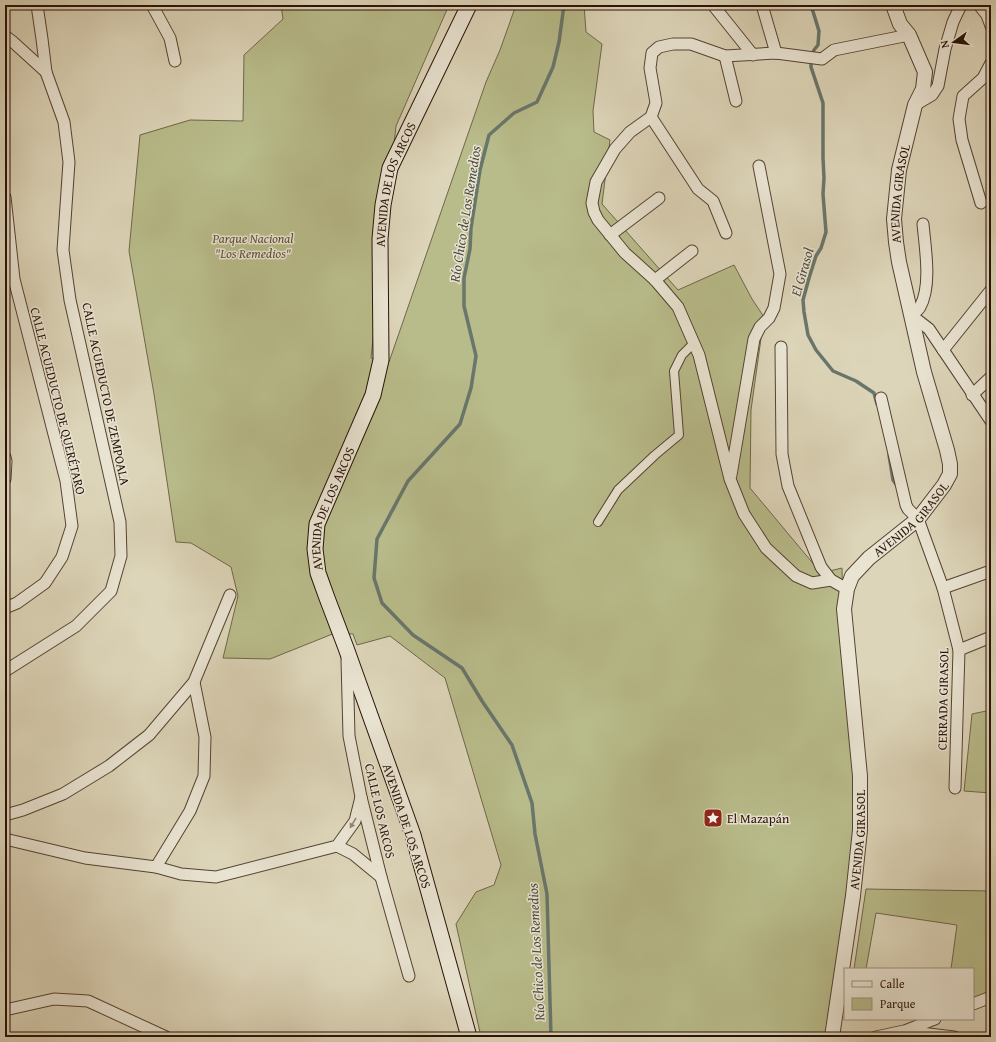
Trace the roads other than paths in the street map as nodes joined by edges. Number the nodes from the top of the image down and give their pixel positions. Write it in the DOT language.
graph roads {
  1 [pos="37,5"];
  2 [pos="152,5"];
  3 [pos="469,5"];
  4 [pos="713,5"];
  5 [pos="762,5"];
  6 [pos="894,5"];
  7 [pos="961,5"];
  8 [pos="979,5"];
  9 [pos="991,26"];
  10 [pos="908,35"];
  11 [pos="5,36"];
  12 [pos="776,53"];
  13 [pos="753,55"];
  14 [pos="725,56"];
  15 [pos="176,61"];
  16 [pos="991,63"];
  17 [pos="46,72"];
  18 [pos="736,101"];
  19 [pos="916,105"];
  20 [pos="651,118"];
  21 [pos="759,166"];
  22 [pos="5,197"];
  23 [pos="659,198"];
  24 [pos="981,203"];
  25 [pos="923,224"];
  26 [pos="726,233"];
  27 [pos="610,235"];
  28 [pos="692,251"];
  29 [pos="655,280"];
  30 [pos="991,290"];
  31 [pos="911,315"];
  32 [pos="694,343"];
  33 [pos="781,347"];
  34 [pos="943,350"];
  35 [pos="991,377"];
  36 [pos="972,395"];
  37 [pos="881,398"];
  38 [pos="991,421"];
  39 [pos="5,456"];
  40 [pos="5,479"];
  41 [pos="730,480"];
  42 [pos="918,519"];
  43 [pos="598,522"];
  44 [pos="991,571"];
  45 [pos="831,580"];
  46 [pos="943,588"];
  47 [pos="847,589"];
  48 [pos="230,595"];
  49 [pos="5,608"];
  50 [pos="991,637"];
  51 [pos="346,648"];
  52 [pos="959,650"];
  53 [pos="5,670"];
  54 [pos="194,682"];
  55 [pos="955,788"];
  56 [pos="361,797"];
  57 [pos="5,815"];
  58 [pos="5,839"];
  59 [pos="337,846"];
  60 [pos="156,867"];
  61 [pos="381,877"];
  62 [pos="409,976"];
  63 [pos="991,997"];
  64 [pos="974,1004"];
  65 [pos="5,1010"];
  66 [pos="932,1020"];
  67 [pos="904,1031"];
  68 [pos="166,1037"];
  69 [pos="468,1037"];
  70 [pos="832,1037"];
  71 [pos="876,1037"];
  72 [pos="951,1037"];
  1 -- 17 [label="street, CALLE ACUEDUCTO DE ZEMPOALA"];
  2 -- 15 [label="street"];
  3 -- 51 [label="main road, AVENIDA DE LOS ARCOS"];
  4 -- 13 [label="street"];
  5 -- 12 [label="street"];
  6 -- 10 [label="street, AVENIDA GIRASOL"];
  7 -- 19 [label="street"];
  8 -- 9 [label="street"];
  10 -- 12 [label="street"];
  10 -- 19 [label="street, AVENIDA GIRASOL"];
  11 -- 17 [label="street"];
  12 -- 13 [label="street"];
  13 -- 14 [label="street"];
  14 -- 18 [label="street"];
  14 -- 20 [label="street"];
  16 -- 24 [label="street"];
  17 -- 53 [label="street, CALLE ACUEDUCTO DE ZEMPOALA"];
  19 -- 31 [label="street, AVENIDA GIRASOL"];
  20 -- 26 [label="street"];
  20 -- 27 [label="street"];
  21 -- 41 [label="street"];
  22 -- 49 [label="street, CALLE ACUEDUCTO DE QUERÉTARO"];
  23 -- 27 [label="street"];
  25 -- 31 [label="street"];
  27 -- 29 [label="street"];
  28 -- 29 [label="street"];
  29 -- 32 [label="street"];
  30 -- 34 [label="street"];
  31 -- 34 [label="street"];
  31 -- 42 [label="street, AVENIDA GIRASOL"];
  32 -- 41 [label="street"];
  32 -- 43 [label="street"];
  33 -- 45 [label="street"];
  34 -- 36 [label="street"];
  35 -- 36 [label="street"];
  36 -- 38 [label="street"];
  37 -- 42 [label="street"];
  39 -- 40 [label="street"];
  41 -- 45 [label="street"];
  42 -- 46 [label="street, CERRADA GIRASOL"];
  42 -- 47 [label="street, AVENIDA GIRASOL"];
  44 -- 46 [label="street"];
  45 -- 47 [label="street"];
  46 -- 52 [label="street, CERRADA GIRASOL"];
  47 -- 70 [label="street, AVENIDA GIRASOL"];
  48 -- 54 [label="street"];
  50 -- 52 [label="street"];
  51 -- 56 [label="street, CALLE LOS ARCOS"];
  51 -- 69 [label="main road, AVENIDA DE LOS ARCOS"];
  52 -- 55 [label="street, CERRADA GIRASOL"];
  54 -- 57 [label="street"];
  54 -- 60 [label="street"];
  56 -- 59 [label="street, one-way"];
  56 -- 61 [label="street, CALLE LOS ARCOS"];
  58 -- 60 [label="street"];
  59 -- 60 [label="street"];
  59 -- 61 [label="street"];
  61 -- 62 [label="street, CALLE LOS ARCOS"];
  63 -- 64 [label="street"];
  65 -- 68 [label="street"];
  66 -- 67 [label="street"];
  67 -- 71 [label="street"];
  67 -- 72 [label="street"];
}
